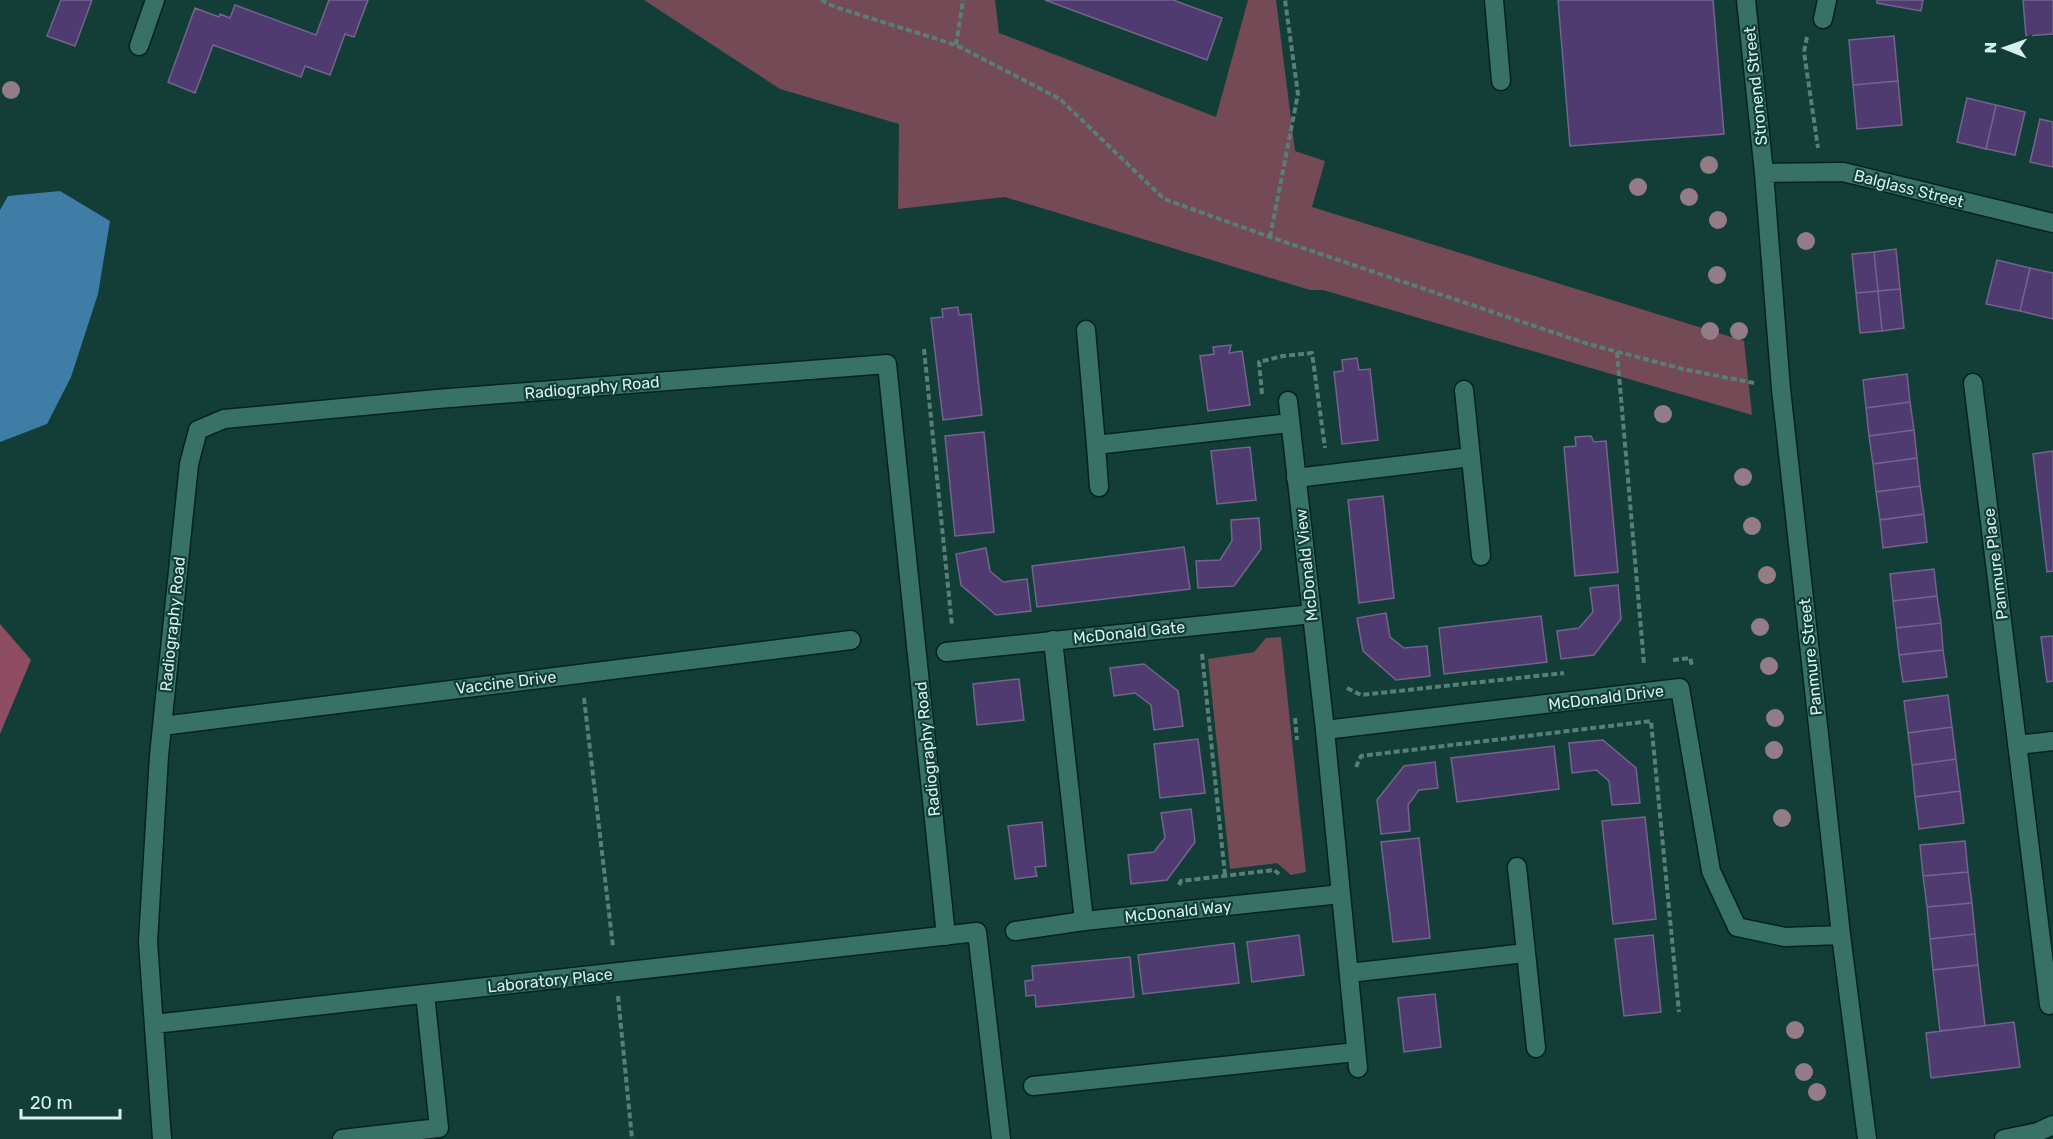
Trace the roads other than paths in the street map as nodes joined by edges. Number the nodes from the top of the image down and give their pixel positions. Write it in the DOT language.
graph roads {
  1 [pos="155,0"];
  2 [pos="1494,0"];
  3 [pos="1746,0"];
  4 [pos="1827,0"];
  5 [pos="1823,19"];
  6 [pos="139,46"];
  7 [pos="1501,81"];
  8 [pos="1764,173"];
  9 [pos="2053,223"];
  10 [pos="1086,330"];
  11 [pos="1973,383"];
  12 [pos="1464,390"];
  13 [pos="1288,401"];
  14 [pos="1290,423"];
  15 [pos="1096,445"];
  16 [pos="1471,457"];
  17 [pos="1296,478"];
  18 [pos="1099,487"];
  19 [pos="1481,556"];
  20 [pos="1312,614"];
  21 [pos="851,640"];
  22 [pos="1053,640"];
  23 [pos="946,652"];
  24 [pos="162,726"];
  25 [pos="1325,730"];
  26 [pos="2053,741"];
  27 [pos="2017,745"];
  28 [pos="1517,867"];
  29 [pos="1341,894"];
  30 [pos="1084,921"];
  31 [pos="1016,931"];
  32 [pos="1841,935"];
  33 [pos="946,936"];
  34 [pos="1526,953"];
  35 [pos="1349,973"];
  36 [pos="426,994"];
  37 [pos="2049,1005"];
  38 [pos="154,1024"];
  39 [pos="1536,1048"];
  40 [pos="1033,1086"];
  41 [pos="2043,1132"];
  42 [pos="162,1139"];
  43 [pos="342,1139"];
  44 [pos="1001,1139"];
  45 [pos="1867,1139"];
  46 [pos="2004,1139"];
  1 -- 6 [label="street"];
  2 -- 7 [label="street"];
  3 -- 8 [label="street, Stronend Street"];
  4 -- 5 [label="street"];
  8 -- 9 [label="street, Balglass Street"];
  8 -- 32 [label="street, Panmure Street"];
  10 -- 15 [label="street"];
  11 -- 27 [label="street, Panmure Place"];
  12 -- 16 [label="street"];
  13 -- 14 [label="street, McDonald View"];
  14 -- 15 [label="street"];
  14 -- 17 [label="street, McDonald View"];
  15 -- 18 [label="street"];
  16 -- 17 [label="street"];
  16 -- 19 [label="street"];
  17 -- 20 [label="street, McDonald View"];
  20 -- 22 [label="street, McDonald Gate"];
  20 -- 25 [label="street, McDonald View"];
  21 -- 24 [label="street, Vaccine Drive"];
  22 -- 23 [label="street, McDonald Gate"];
  22 -- 30 [label="street"];
  24 -- 33 [label="street, Radiography Road"];
  24 -- 38 [label="street, Radiography Road"];
  25 -- 29 [label="street"];
  25 -- 32 [label="street, McDonald Drive"];
  26 -- 27 [label="street"];
  27 -- 37 [label="street, Panmure Place"];
  28 -- 34 [label="street"];
  29 -- 30 [label="street, McDonald Way"];
  29 -- 35 [label="street"];
  30 -- 31 [label="street, McDonald Way"];
  32 -- 45 [label="street, Panmure Street"];
  33 -- 36 [label="street, Laboratory Place"];
  33 -- 44 [label="street"];
  34 -- 35 [label="street"];
  34 -- 39 [label="street"];
  35 -- 40 [label="street"];
  36 -- 38 [label="street, Laboratory Place"];
  36 -- 43 [label="street"];
  38 -- 42 [label="street, Radiography Road"];
  41 -- 46 [label="street"];
}
